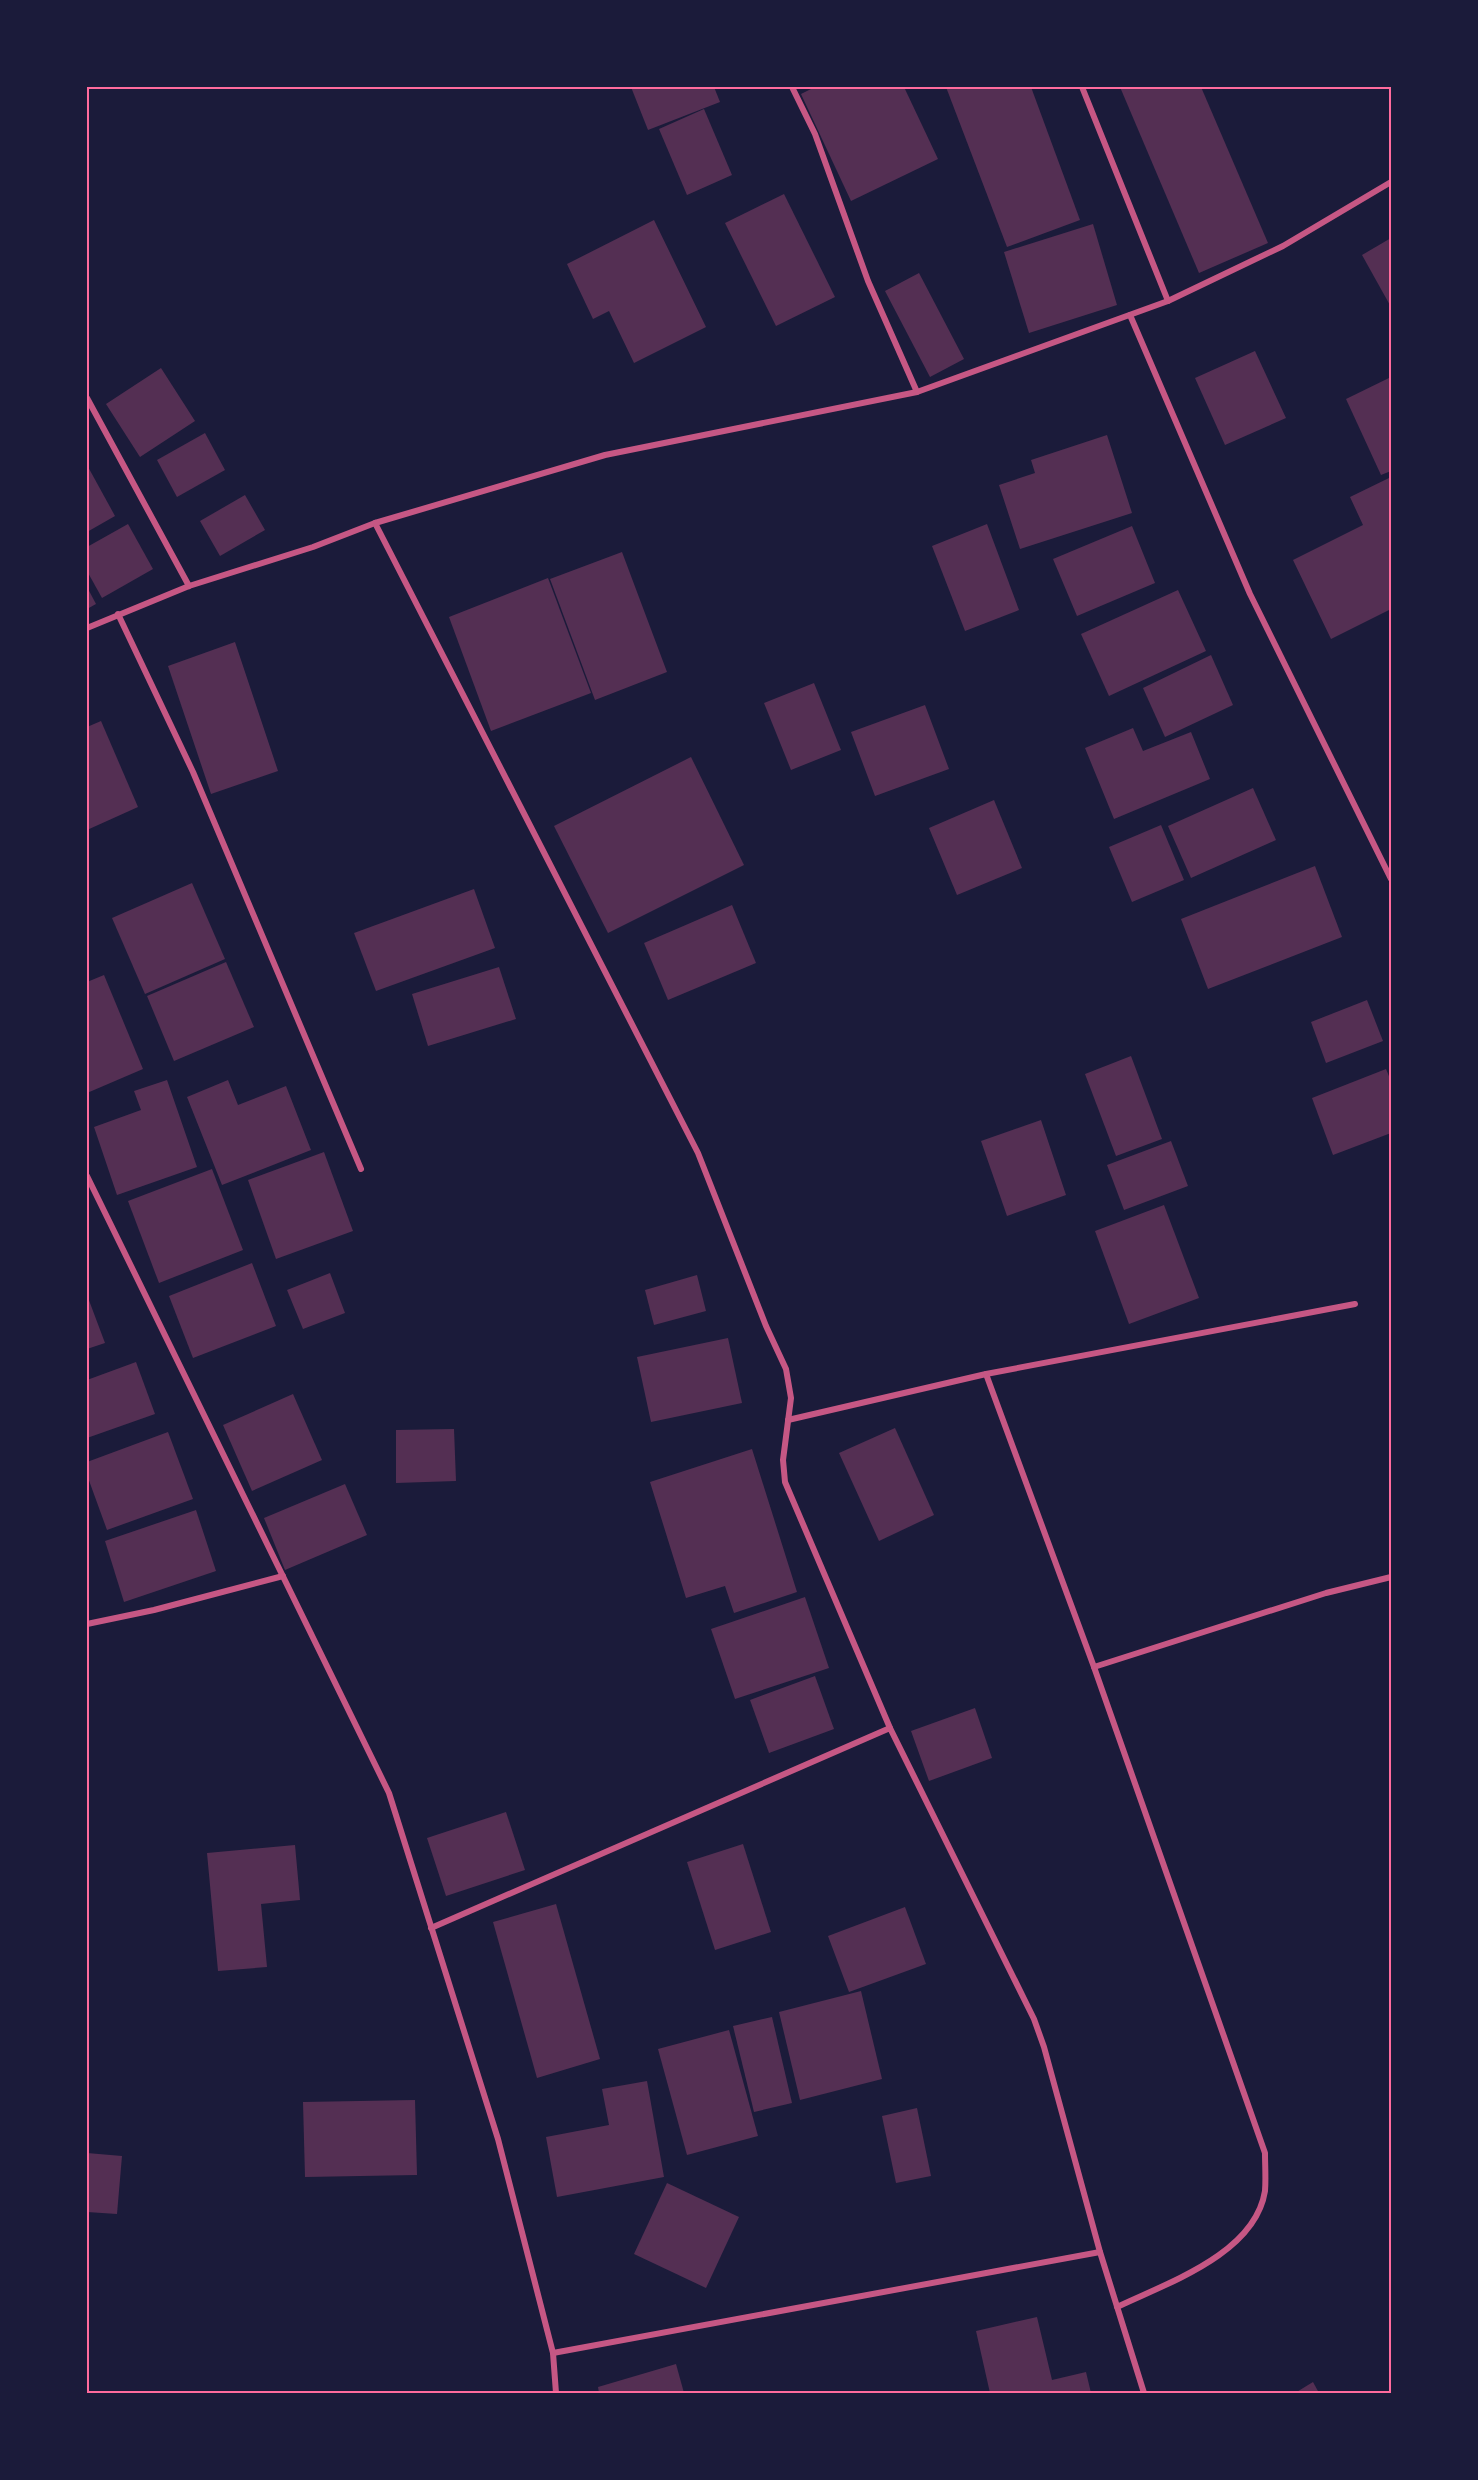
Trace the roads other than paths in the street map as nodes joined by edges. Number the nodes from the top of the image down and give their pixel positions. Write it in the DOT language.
graph roads {
  1 [pos="792,87"];
  2 [pos="1082,87"];
  3 [pos="1391,182"];
  4 [pos="1168,301"];
  5 [pos="1130,315"];
  6 [pos="917,392"];
  7 [pos="87,398"];
  8 [pos="375,523"];
  9 [pos="189,585"];
  10 [pos="118,614"];
  11 [pos="87,628"];
  12 [pos="1391,879"];
  13 [pos="361,1169"];
  14 [pos="87,1176"];
  15 [pos="1355,1304"];
  16 [pos="986,1374"];
  17 [pos="788,1420"];
  18 [pos="283,1576"];
  19 [pos="1391,1577"];
  20 [pos="87,1624"];
  21 [pos="1094,1667"];
  22 [pos="890,1728"];
  23 [pos="431,1928"];
  24 [pos="1100,2252"];
  25 [pos="1117,2307"];
  26 [pos="553,2353"];
  27 [pos="556,2393"];
  28 [pos="1144,2393"];
  1 -- 6 [label="street"];
  2 -- 4 [label="street"];
  3 -- 4 [label="street"];
  4 -- 5 [label="street"];
  5 -- 6 [label="street"];
  5 -- 12 [label="street"];
  6 -- 8 [label="street"];
  7 -- 9 [label="street"];
  8 -- 9 [label="street"];
  8 -- 17 [label="street"];
  9 -- 10 [label="street"];
  10 -- 11 [label="street"];
  10 -- 13 [label="street"];
  14 -- 18 [label="street"];
  15 -- 16 [label="street"];
  16 -- 17 [label="street"];
  16 -- 21 [label="street"];
  17 -- 22 [label="street"];
  18 -- 20 [label="street"];
  18 -- 23 [label="street"];
  19 -- 21 [label="street"];
  21 -- 25 [label="street"];
  22 -- 23 [label="street"];
  22 -- 24 [label="street"];
  23 -- 26 [label="street"];
  24 -- 25 [label="street"];
  24 -- 26 [label="street"];
  25 -- 28 [label="street"];
  26 -- 27 [label="street"];
}
